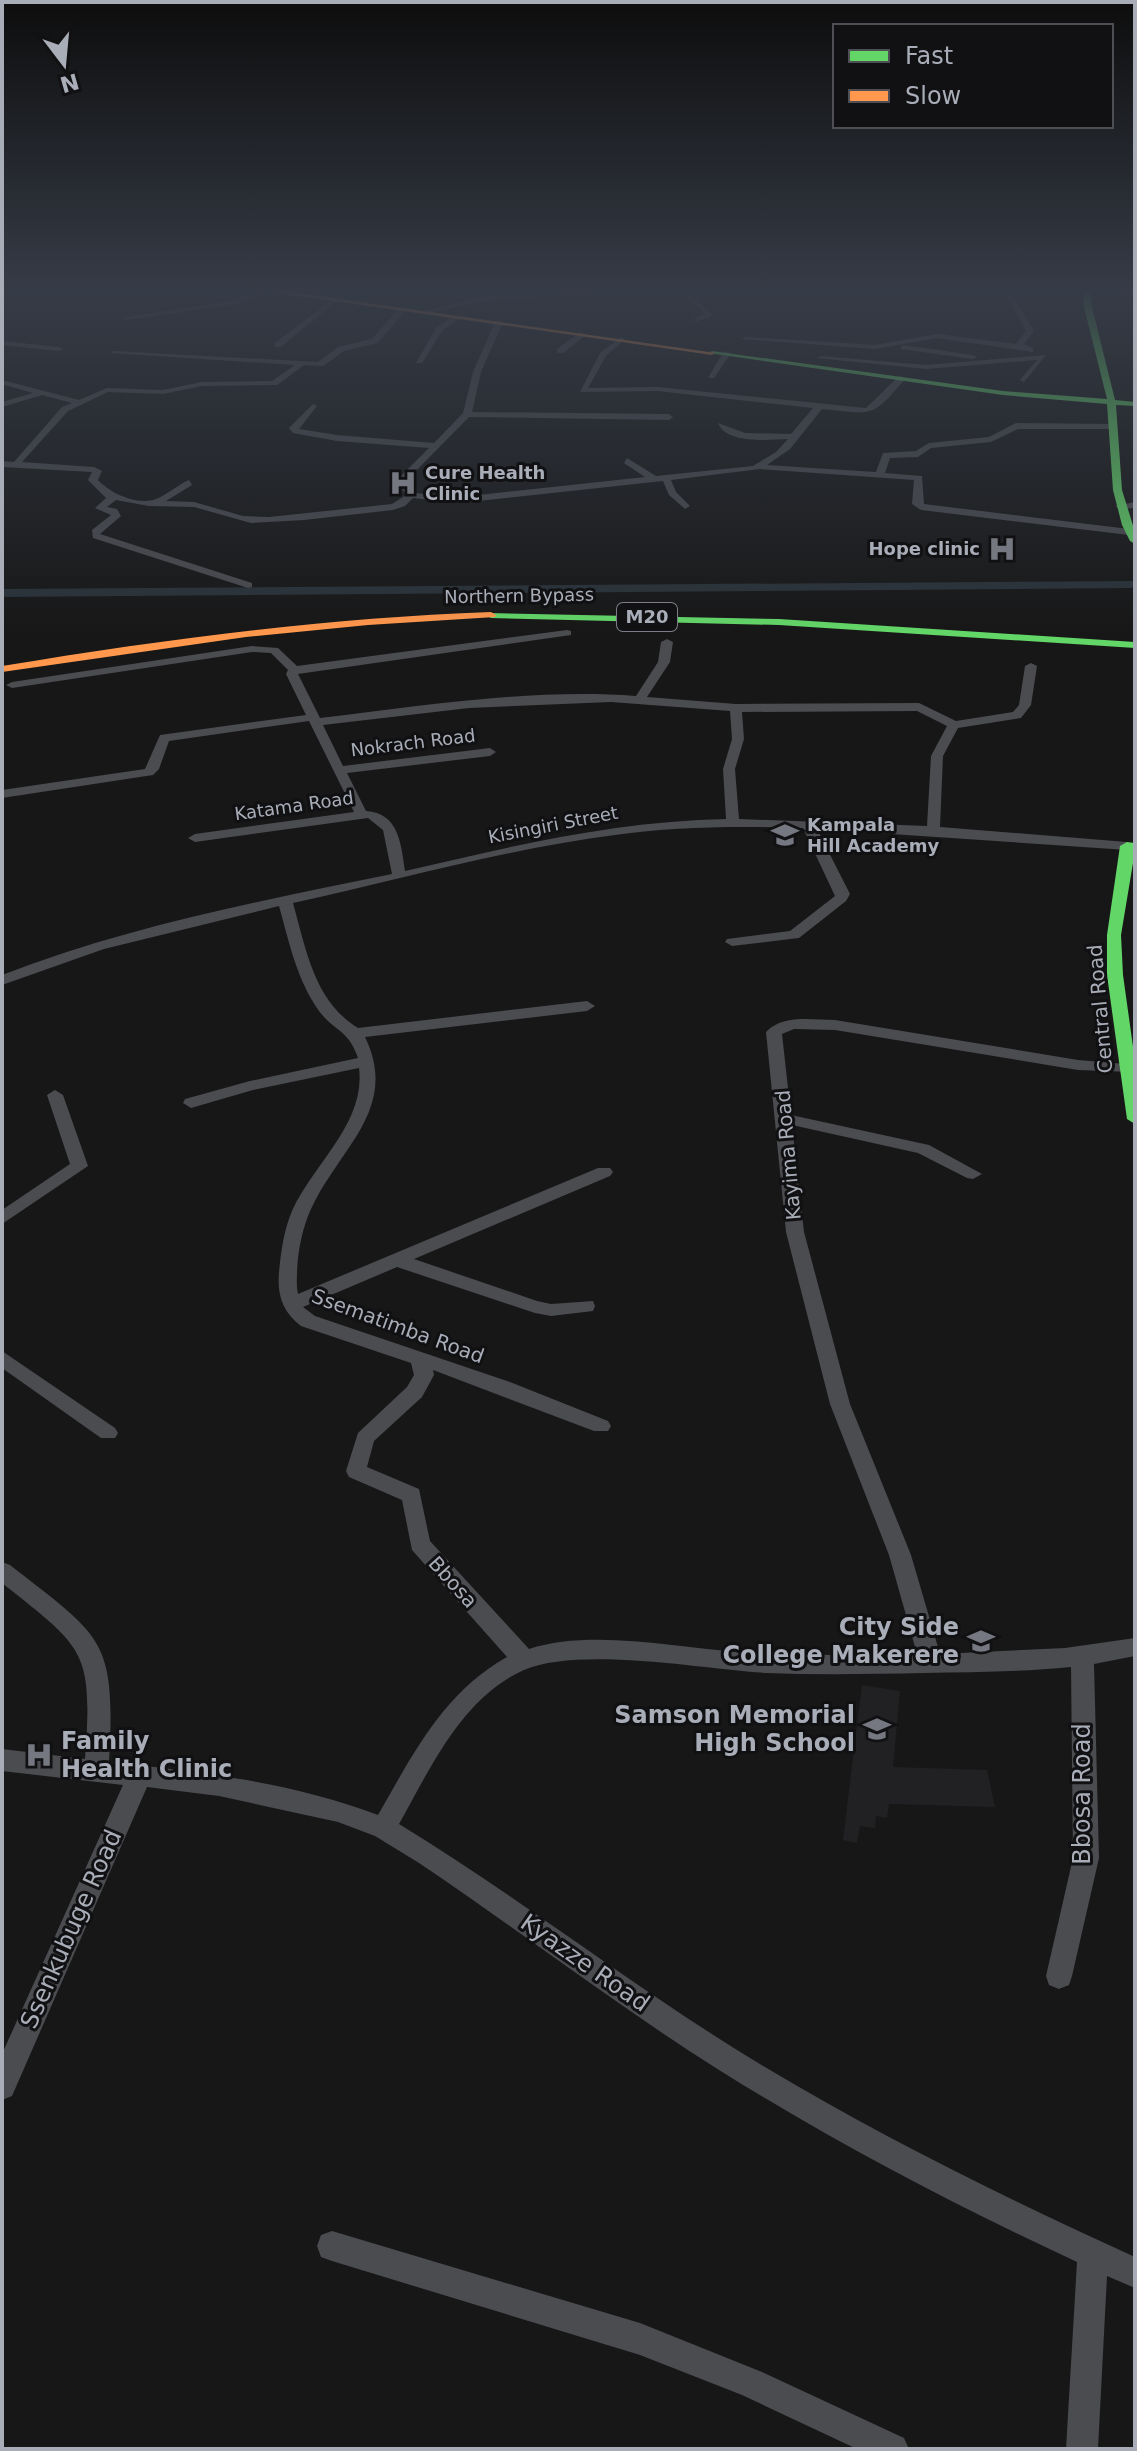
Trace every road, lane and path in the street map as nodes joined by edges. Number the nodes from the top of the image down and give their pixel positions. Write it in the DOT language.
graph roads {
  1 [pos="76,403"];
  2 [pos="470,403"];
  3 [pos="786,403"];
  4 [pos="877,403"];
  5 [pos="1111,403"];
  6 [pos="313,406"];
  7 [pos="819,407"];
  8 [pos="467,414"];
  9 [pos="669,417"];
  10 [pos="721,425"];
  11 [pos="1111,426"];
  12 [pos="795,437"];
  13 [pos="438,446"];
  14 [pos="796,455"];
  15 [pos="627,461"];
  16 [pos="2,464"];
  17 [pos="16,465"];
  18 [pos="755,468"];
  19 [pos="848,472"];
  20 [pos="880,474"];
  21 [pos="666,478"];
  22 [pos="654,479"];
  23 [pos="189,483"];
  24 [pos="99,488"];
  25 [pos="411,495"];
  26 [pos="154,504"];
  27 [pos="685,506"];
  28 [pos="1130,522"];
  29 [pos="248,585"];
  30 [pos="567,633"];
  31 [pos="1135,634"];
  32 [pos="667,642"];
  33 [pos="1135,645"];
  34 [pos="2,658"];
  35 [pos="1031,666"];
  36 [pos="294,670"];
  37 [pos="7,677"];
  38 [pos="641,698"];
  39 [pos="736,708"];
  40 [pos="315,719"];
  41 [pos="954,725"];
  42 [pos="490,752"];
  43 [pos="339,770"];
  44 [pos="2,794"];
  45 [pos="361,814"];
  46 [pos="733,824"];
  47 [pos="809,826"];
  48 [pos="933,832"];
  49 [pos="195,838"];
  50 [pos="1131,847"];
  51 [pos="399,876"];
  52 [pos="285,901"];
  53 [pos="732,942"];
  54 [pos="2,980"];
  55 [pos="587,1006"];
  56 [pos="355,1033"];
  57 [pos="368,1061"];
  58 [pos="1126,1069"];
  59 [pos="55,1095"];
  60 [pos="191,1103"];
  61 [pos="784,1118"];
  62 [pos="1135,1119"];
  63 [pos="604,1172"];
  64 [pos="973,1174"];
  65 [pos="2,1218"];
  66 [pos="396,1260"];
  67 [pos="292,1304"];
  68 [pos="586,1306"];
  69 [pos="2,1358"];
  70 [pos="420,1358"];
  71 [pos="601,1426"];
  72 [pos="108,1433"];
  73 [pos="2,1571"];
  74 [pos="1135,1647"];
  75 [pos="1082,1659"];
  76 [pos="524,1660"];
  77 [pos="931,1663"];
  78 [pos="2,1760"];
  79 [pos="96,1773"];
  80 [pos="139,1777"];
  81 [pos="384,1828"];
  82 [pos="1059,1976"];
  83 [pos="2,2083"];
  84 [pos="332,2246"];
  85 [pos="1093,2254"];
  86 [pos="1135,2273"];
  87 [pos="893,2449"];
  88 [pos="1082,2449"];
  1 -- 17 [label="street"];
  2 -- 8 [label="street"];
  3 -- 7 [label="street"];
  4 -- 7 [label="street"];
  5 -- 11 [label="main road"];
  6 -- 13 [label="street"];
  7 -- 12 [label="street"];
  8 -- 9 [label="street"];
  8 -- 13 [label="street"];
  10 -- 12 [label="street"];
  11 -- 20 [label="street"];
  11 -- 28 [label="main road"];
  12 -- 14 [label="street"];
  13 -- 25 [label="street"];
  14 -- 18 [label="street"];
  14 -- 19 [label="street"];
  15 -- 22 [label="street"];
  16 -- 17 [label="street"];
  17 -- 24 [label="street"];
  18 -- 19 [label="street"];
  18 -- 21 [label="street"];
  19 -- 20 [label="street"];
  20 -- 28 [label="street"];
  21 -- 22 [label="street"];
  21 -- 27 [label="street"];
  22 -- 25 [label="street"];
  23 -- 26 [label="street"];
  24 -- 26 [label="street"];
  24 -- 29 [label="street"];
  25 -- 26 [label="street"];
  30 -- 36 [label="street"];
  31 -- 34 [label="main road, Northern Bypass / M20"];
  32 -- 38 [label="street"];
  33 -- 37 [label="main road, Northern Bypass / M20"];
  35 -- 41 [label="street"];
  36 -- 37 [label="street"];
  36 -- 40 [label="street"];
  38 -- 39 [label="street"];
  38 -- 40 [label="street"];
  39 -- 41 [label="street"];
  39 -- 46 [label="street"];
  40 -- 43 [label="street"];
  40 -- 44 [label="street"];
  41 -- 48 [label="street"];
  42 -- 43 [label="street, Nokrach Road"];
  43 -- 45 [label="street"];
  45 -- 49 [label="street, Katama Road"];
  45 -- 51 [label="street, Katama Road"];
  46 -- 47 [label="street, Kisingiri Street"];
  46 -- 51 [label="street, Kisingiri Street"];
  47 -- 48 [label="street, Kisingiri Street"];
  47 -- 53 [label="street"];
  48 -- 50 [label="street, Kisingiri Street"];
  50 -- 58 [label="main road, Central Road"];
  51 -- 52 [label="street, Kisingiri Street"];
  52 -- 54 [label="street, Kisingiri Street"];
  52 -- 56 [label="street"];
  55 -- 56 [label="street"];
  56 -- 57 [label="street"];
  57 -- 60 [label="street"];
  57 -- 67 [label="street, Ssematimba Road"];
  58 -- 61 [label="street, Kayima Road"];
  58 -- 62 [label="main road, Central Road"];
  59 -- 65 [label="street"];
  61 -- 64 [label="street"];
  61 -- 77 [label="street, Kayima Road"];
  63 -- 66 [label="street"];
  66 -- 67 [label="street"];
  66 -- 68 [label="street"];
  67 -- 70 [label="street, Ssematimba Road"];
  69 -- 72 [label="street"];
  70 -- 71 [label="street, Ssematimba Road"];
  70 -- 76 [label="street, Bbosa"];
  73 -- 79 [label="street"];
  74 -- 75 [label="street"];
  75 -- 77 [label="street"];
  75 -- 82 [label="street, Bbosa Road"];
  76 -- 77 [label="street"];
  76 -- 81 [label="street"];
  78 -- 79 [label="street, Kyazze Road"];
  79 -- 80 [label="street, Kyazze Road"];
  80 -- 81 [label="street, Kyazze Road"];
  80 -- 83 [label="street, Ssenkubuge Road"];
  81 -- 85 [label="street, Kyazze Road"];
  84 -- 87 [label="street"];
  85 -- 86 [label="street, Kyazze Road"];
  85 -- 88 [label="street"];
}
